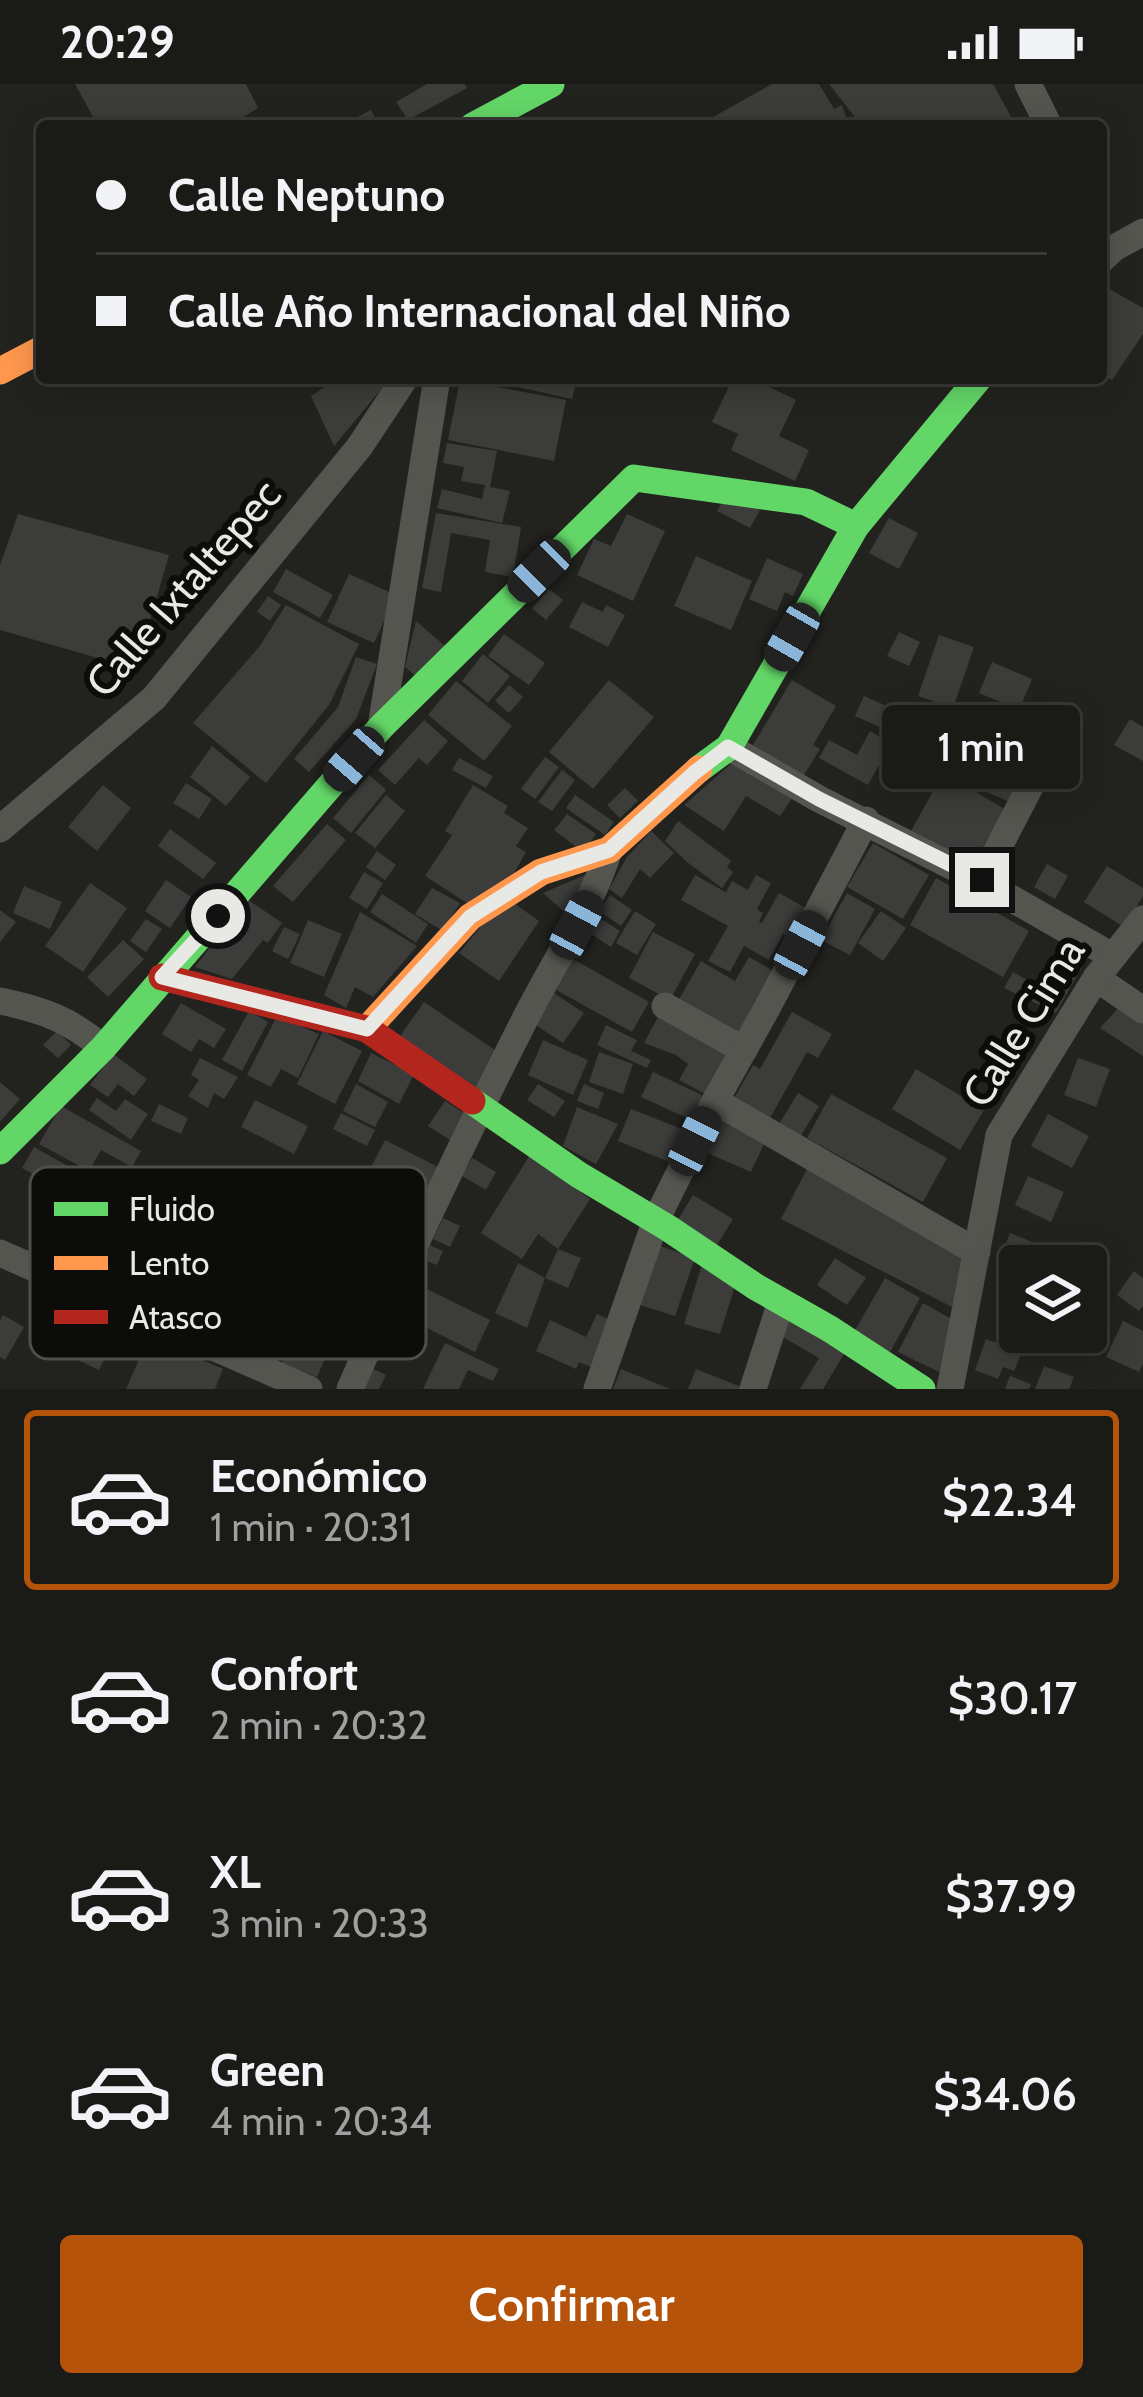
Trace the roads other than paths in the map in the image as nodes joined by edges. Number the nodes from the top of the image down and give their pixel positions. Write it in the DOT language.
graph roads {
  1 [pos="496,84"];
  2 [pos="551,84"];
  3 [pos="1028,84"];
  4 [pos="482,120"];
  5 [pos="485,120"];
  6 [pos="1046,120"];
  7 [pos="1143,232"];
  8 [pos="1107,243"];
  9 [pos="36,352"];
  10 [pos="0,371"];
  11 [pos="401,384"];
  12 [pos="436,384"];
  13 [pos="974,384"];
  14 [pos="856,526"];
  15 [pos="381,727"];
  16 [pos="728,747"];
  17 [pos="1046,758"];
  18 [pos="866,820"];
  19 [pos="0,829"];
  20 [pos="609,850"];
  21 [pos="982,880"];
  22 [pos="1143,919"];
  23 [pos="1104,967"];
  24 [pos="162,977"];
  25 [pos="0,1001"];
  26 [pos="664,1006"];
  27 [pos="1143,1010"];
  28 [pos="367,1029"];
  29 [pos="103,1048"];
  30 [pos="744,1050"];
  31 [pos="715,1101"];
  32 [pos="482,1108"];
  33 [pos="0,1151"];
  34 [pos="656,1220"];
  35 [pos="426,1223"];
  36 [pos="976,1252"];
  37 [pos="0,1253"];
  38 [pos="30,1266"];
  39 [pos="782,1302"];
  40 [pos="241,1359"];
  41 [pos="363,1359"];
  42 [pos="309,1389"];
  43 [pos="350,1389"];
  44 [pos="597,1389"];
  45 [pos="753,1389"];
  46 [pos="922,1389"];
  47 [pos="950,1389"];
  1 -- 4 [label="street"];
  2 -- 5 [label="street"];
  3 -- 6 [label="street"];
  7 -- 8 [label="street"];
  9 -- 10 [label="street"];
  11 -- 19 [label="street, Calle Ixtaltepec"];
  12 -- 15 [label="street"];
  13 -- 14 [label="street"];
  14 -- 15 [label="street"];
  14 -- 16 [label="street"];
  15 -- 24 [label="street"];
  16 -- 18 [label="street"];
  16 -- 20 [label="street"];
  17 -- 21 [label="street"];
  18 -- 21 [label="street"];
  18 -- 30 [label="street"];
  20 -- 28 [label="street"];
  20 -- 32 [label="street"];
  21 -- 23 [label="street"];
  22 -- 23 [label="street, Calle Cima"];
  23 -- 27 [label="street"];
  23 -- 36 [label="street, Calle Cima"];
  24 -- 28 [label="street"];
  24 -- 29 [label="street"];
  25 -- 29 [label="street"];
  26 -- 30 [label="street"];
  28 -- 32 [label="street"];
  29 -- 33 [label="street"];
  30 -- 31 [label="street"];
  31 -- 34 [label="street"];
  31 -- 36 [label="street"];
  32 -- 34 [label="street"];
  32 -- 35 [label="street"];
  34 -- 39 [label="street"];
  34 -- 44 [label="street"];
  36 -- 47 [label="street, Calle Cima"];
  37 -- 38 [label="street"];
  39 -- 45 [label="street"];
  39 -- 46 [label="street"];
  40 -- 42 [label="street"];
  41 -- 43 [label="street"];
}
